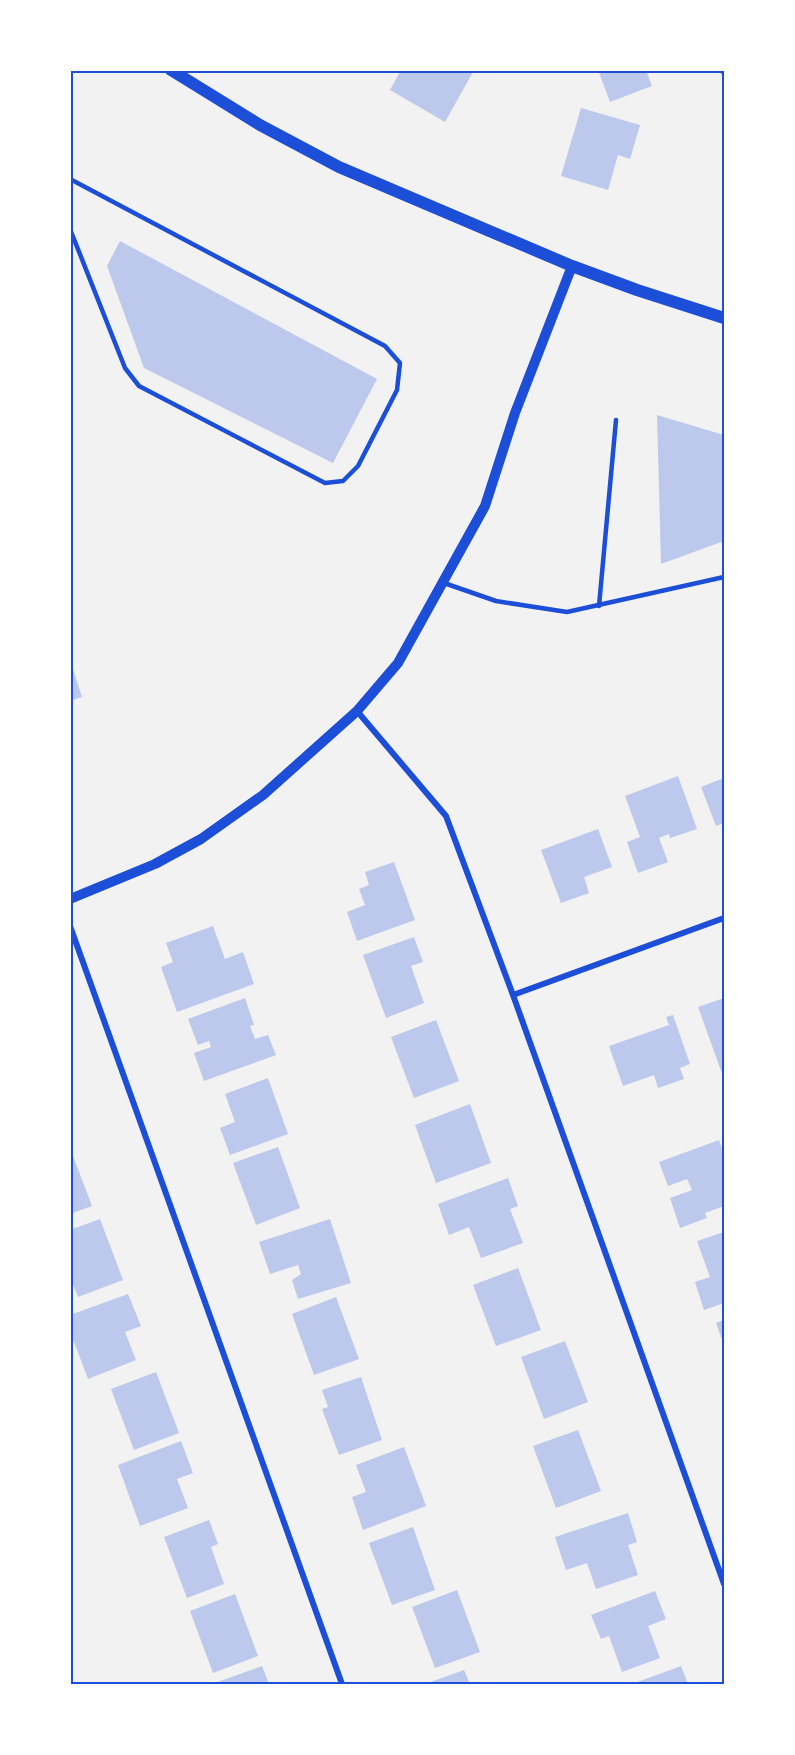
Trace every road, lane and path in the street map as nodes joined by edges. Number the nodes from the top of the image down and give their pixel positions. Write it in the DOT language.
graph roads {
  1 [pos="171,70"];
  2 [pos="70,179"];
  3 [pos="70,229"];
  4 [pos="572,266"];
  5 [pos="724,318"];
  6 [pos="616,420"];
  7 [pos="724,577"];
  8 [pos="444,583"];
  9 [pos="599,606"];
  10 [pos="357,711"];
  11 [pos="70,899"];
  12 [pos="724,918"];
  13 [pos="70,926"];
  14 [pos="513,995"];
  15 [pos="724,1584"];
  16 [pos="342,1684"];
  1 -- 4 [label="main road"];
  2 -- 3 [label="lane"];
  4 -- 5 [label="main road"];
  4 -- 8 [label="street"];
  6 -- 9 [label="lane"];
  7 -- 9 [label="lane"];
  8 -- 9 [label="lane"];
  8 -- 10 [label="street"];
  10 -- 11 [label="street"];
  10 -- 14 [label="street"];
  12 -- 14 [label="street"];
  13 -- 16 [label="street"];
  14 -- 15 [label="street"];
}
